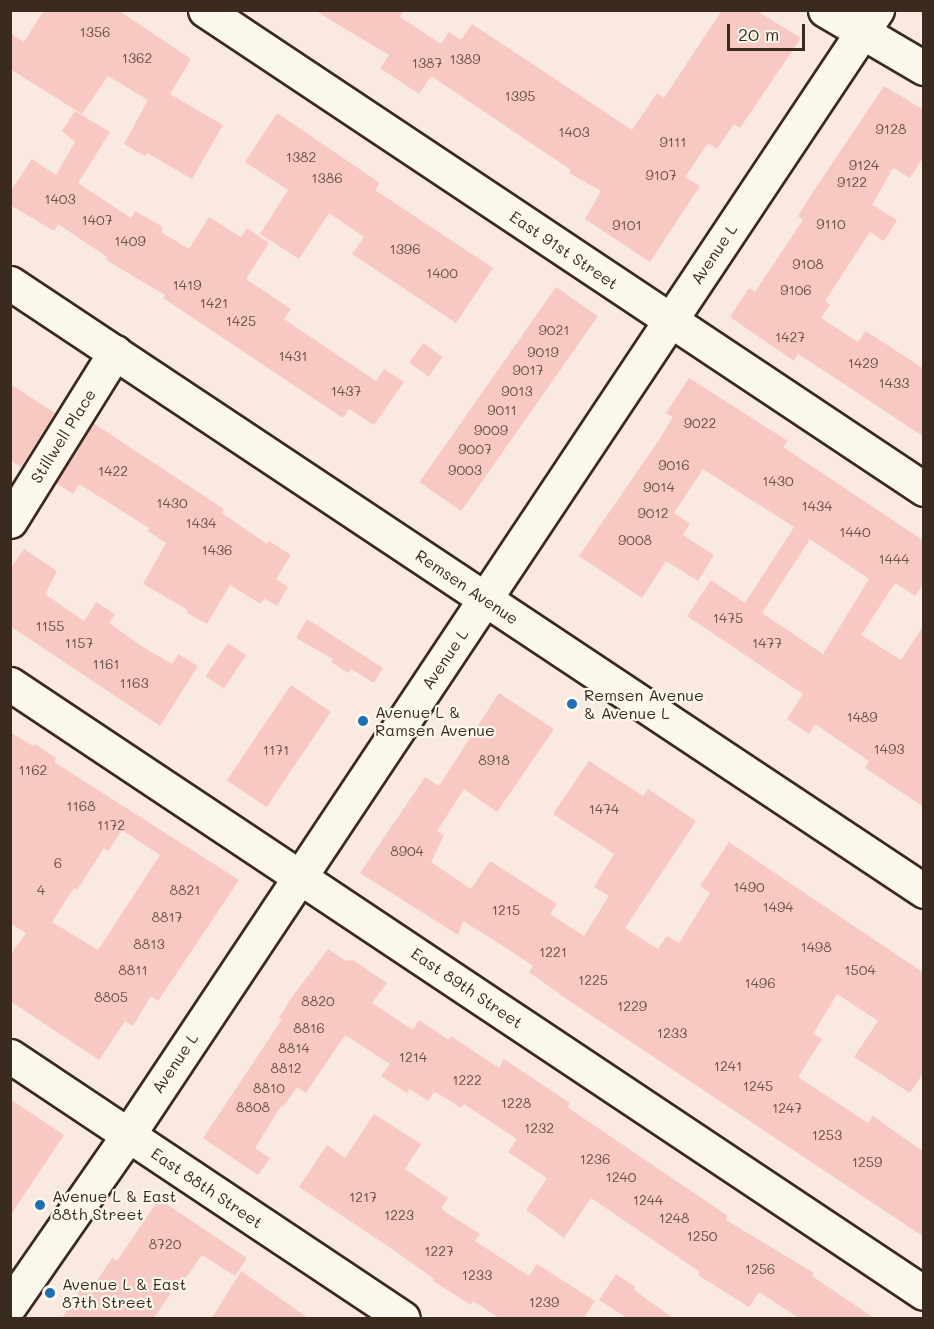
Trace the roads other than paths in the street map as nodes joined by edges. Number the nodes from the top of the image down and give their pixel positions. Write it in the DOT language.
graph roads {
  1 [pos="205,10"];
  2 [pos="825,10"];
  3 [pos="869,22"];
  4 [pos="924,68"];
  5 [pos="10,283"];
  6 [pos="670,321"];
  7 [pos="115,352"];
  8 [pos="924,489"];
  9 [pos="10,521"];
  10 [pos="485,599"];
  11 [pos="10,684"];
  12 [pos="300,876"];
  13 [pos="924,891"];
  14 [pos="10,1056"];
  15 [pos="128,1135"];
  16 [pos="924,1293"];
  17 [pos="10,1305"];
  18 [pos="403,1318"];
  1 -- 6 [label="street, East 91st Street"];
  2 -- 3 [label="street"];
  3 -- 4 [label="street"];
  3 -- 6 [label="street, Avenue L"];
  5 -- 7 [label="street, Remsen Avenue"];
  6 -- 8 [label="street, East 91st Street"];
  6 -- 10 [label="street, Avenue L"];
  7 -- 9 [label="street, Stillwell Place"];
  7 -- 10 [label="street, Remsen Avenue"];
  10 -- 12 [label="street, Avenue L"];
  10 -- 13 [label="street, Remsen Avenue"];
  11 -- 12 [label="street, East 89th Street"];
  12 -- 15 [label="street, Avenue L"];
  12 -- 16 [label="street, East 89th Street"];
  14 -- 15 [label="street, East 88th Street"];
  15 -- 17 [label="street, Avenue L"];
  15 -- 18 [label="street, East 88th Street"];
}
